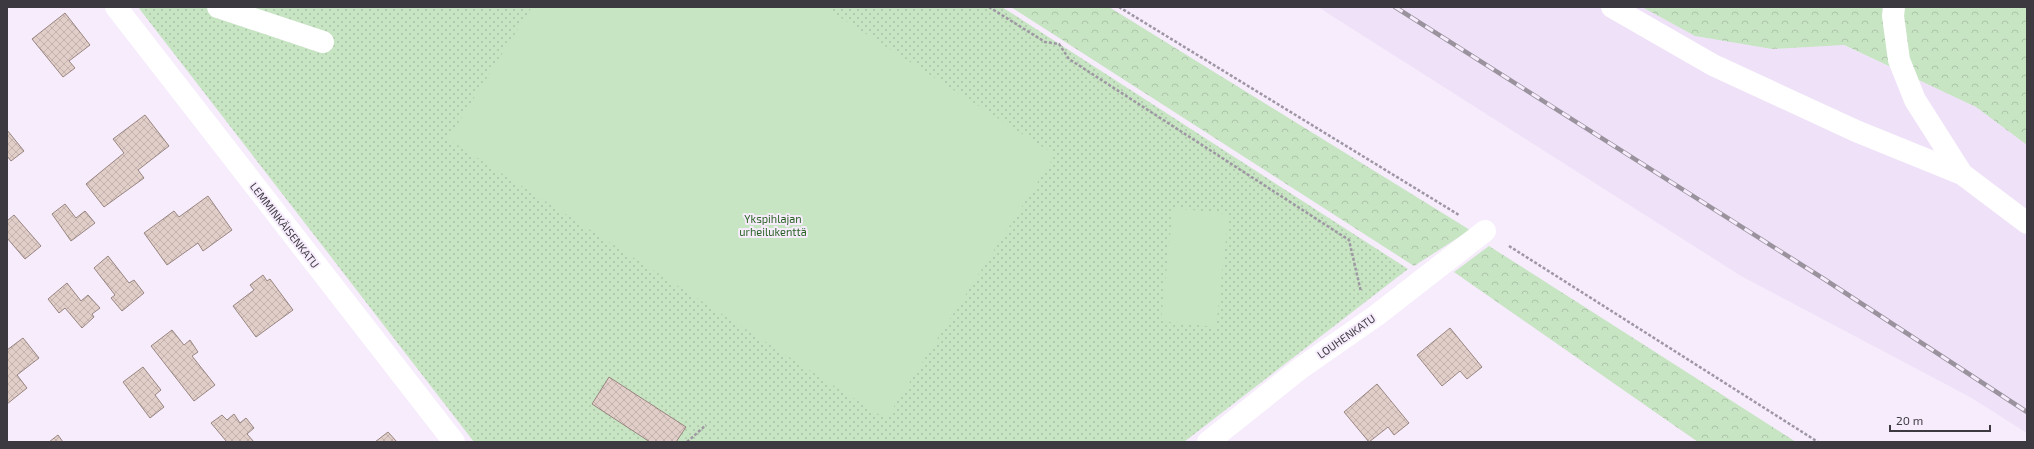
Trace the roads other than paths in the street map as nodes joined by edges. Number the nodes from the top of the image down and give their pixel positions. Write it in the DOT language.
graph roads {
  1 [pos="116,7"];
  2 [pos="218,7"];
  3 [pos="1612,7"];
  4 [pos="1894,7"];
  5 [pos="323,42"];
  6 [pos="1962,174"];
  7 [pos="2027,223"];
  8 [pos="1485,231"];
  9 [pos="454,442"];
  10 [pos="1208,442"];
  1 -- 9 [label="street, LEMMINKÄISENKATU"];
  2 -- 5 [label="street"];
  3 -- 6 [label="street"];
  4 -- 6 [label="street"];
  6 -- 7 [label="street"];
  8 -- 10 [label="street, LOUHENKATU"];
}
